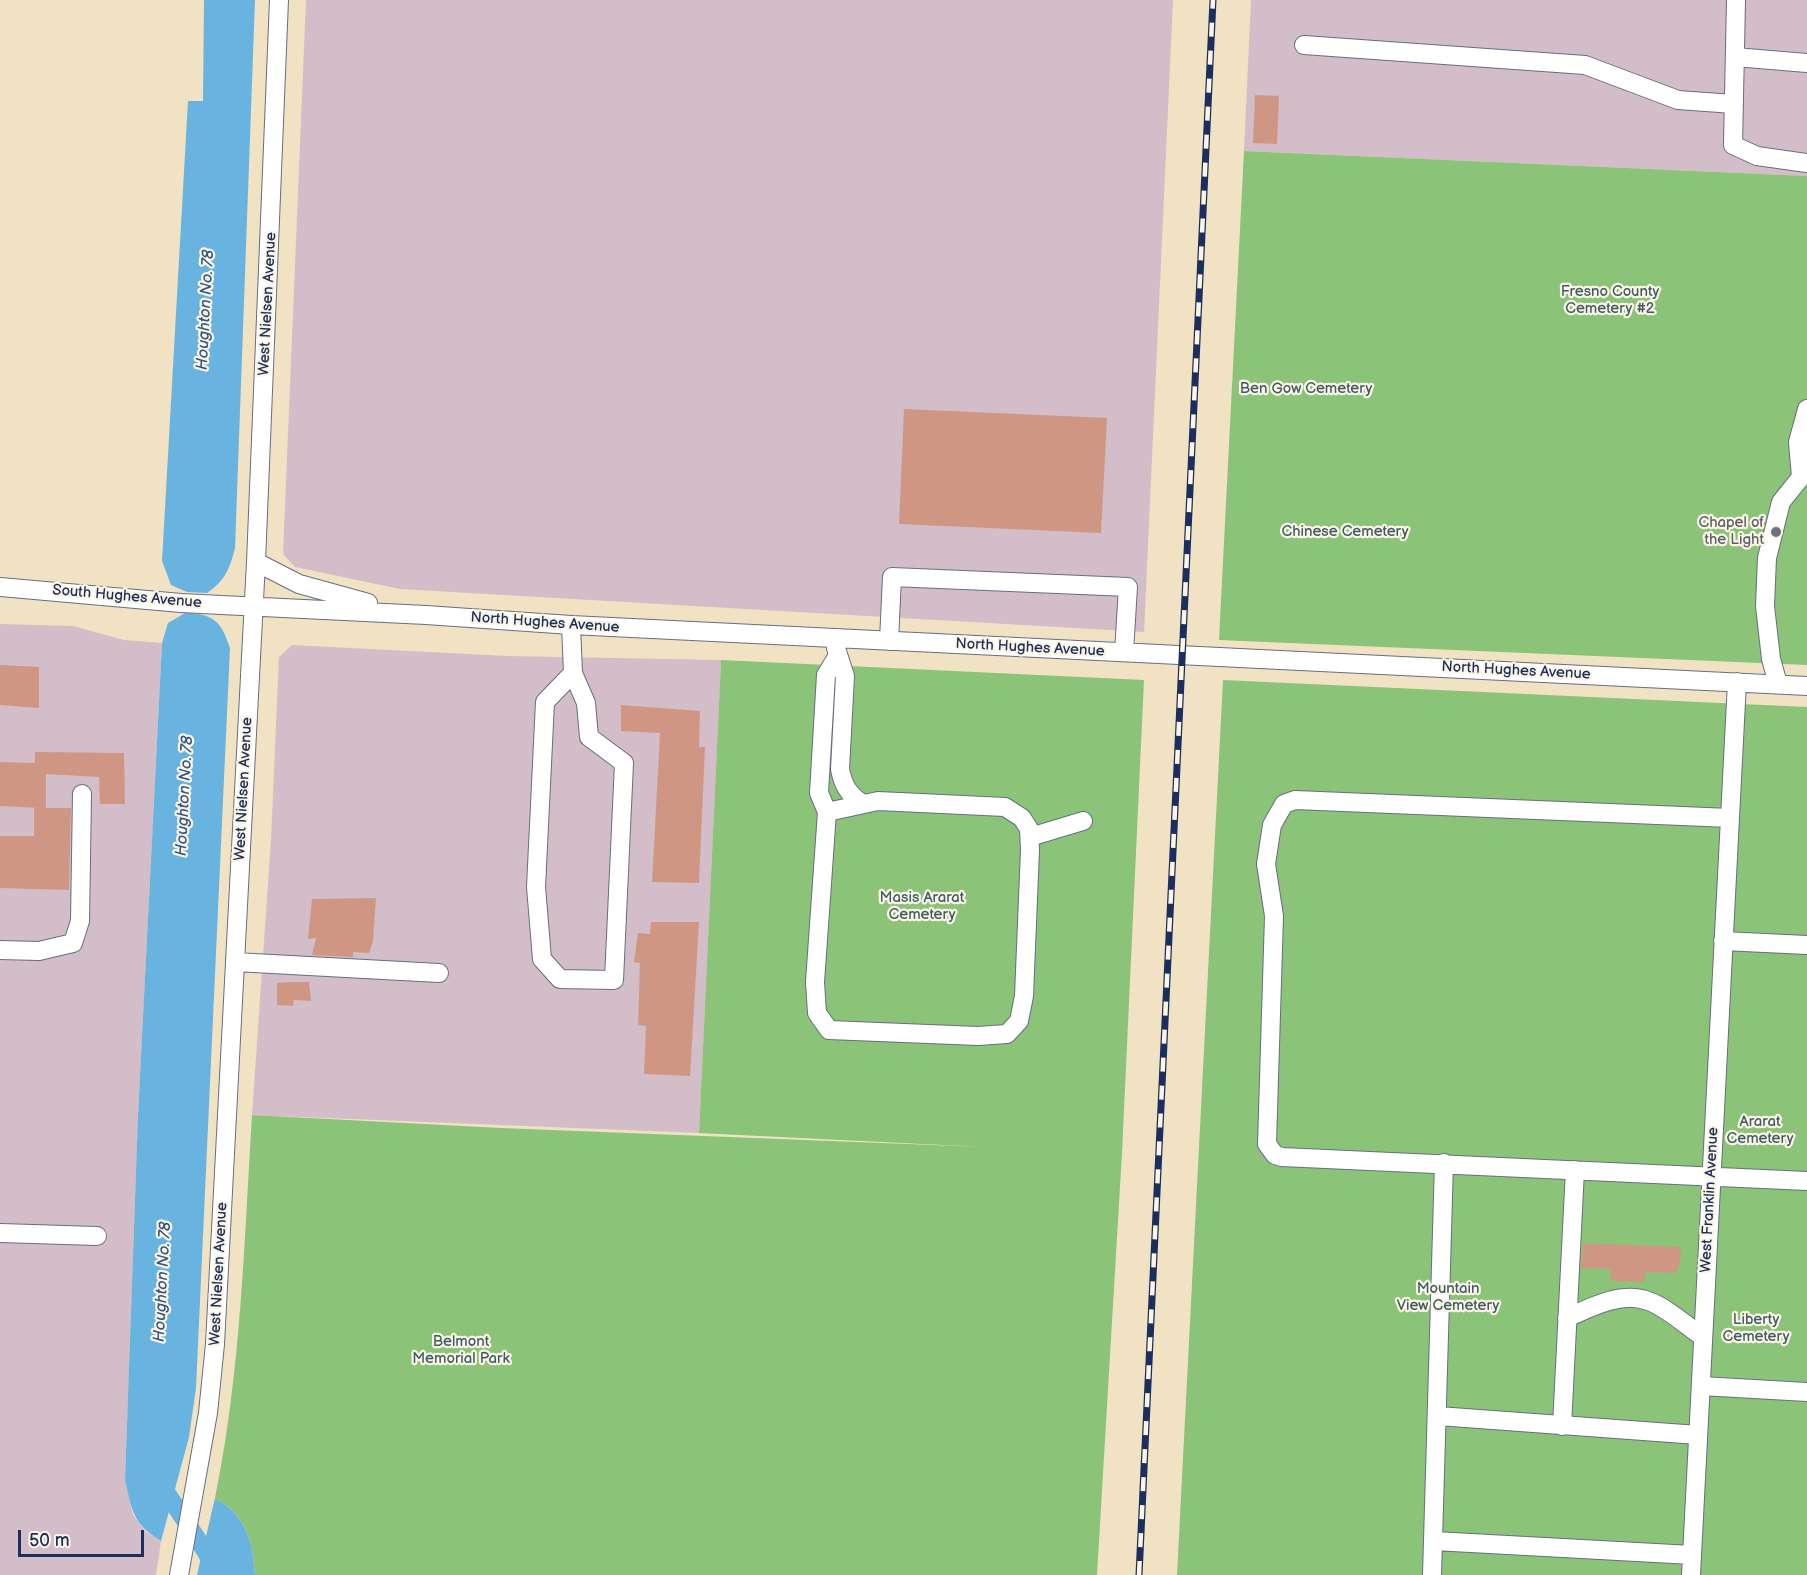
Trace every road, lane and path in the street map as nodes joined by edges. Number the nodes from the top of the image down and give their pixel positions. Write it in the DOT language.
graph roads {
  1 [pos="279,0"];
  2 [pos="1736,0"];
  3 [pos="1304,45"];
  4 [pos="1735,57"];
  5 [pos="1807,63"];
  6 [pos="1734,104"];
  7 [pos="1807,163"];
  8 [pos="1807,409"];
  9 [pos="1804,480"];
  10 [pos="256,562"];
  11 [pos="0,587"];
  12 [pos="254,606"];
  13 [pos="426,615"];
  14 [pos="570,625"];
  15 [pos="889,641"];
  16 [pos="836,648"];
  17 [pos="1124,652"];
  18 [pos="573,673"];
  19 [pos="1737,682"];
  20 [pos="1778,684"];
  21 [pos="1807,686"];
  22 [pos="82,794"];
  23 [pos="860,802"];
  24 [pos="826,812"];
  25 [pos="1730,818"];
  26 [pos="1083,821"];
  27 [pos="1030,837"];
  28 [pos="1724,941"];
  29 [pos="1807,945"];
  30 [pos="0,950"];
  31 [pos="235,962"];
  32 [pos="439,973"];
  33 [pos="1444,1163"];
  34 [pos="1575,1170"];
  35 [pos="1712,1176"];
  36 [pos="1807,1181"];
  37 [pos="0,1233"];
  38 [pos="97,1236"];
  39 [pos="1567,1318"];
  40 [pos="1703,1337"];
  41 [pos="1701,1386"];
  42 [pos="1807,1392"];
  43 [pos="1438,1416"];
  44 [pos="1562,1426"];
  45 [pos="1698,1435"];
  46 [pos="1434,1541"];
  47 [pos="1692,1555"];
  48 [pos="179,1571"];
  49 [pos="1432,1575"];
  50 [pos="1691,1575"];
  1 -- 10 [label="street, West Nielsen Avenue"];
  2 -- 4 [label="street"];
  3 -- 6 [label="street"];
  4 -- 5 [label="street"];
  4 -- 6 [label="street"];
  6 -- 7 [label="street"];
  8 -- 9 [label="street"];
  9 -- 20 [label="street"];
  10 -- 12 [label="street, West Nielsen Avenue"];
  10 -- 13 [label="street"];
  11 -- 12 [label="street, South Hughes Avenue"];
  12 -- 13 [label="street, North Hughes Avenue"];
  12 -- 31 [label="street, West Nielsen Avenue"];
  13 -- 14 [label="street, North Hughes Avenue"];
  14 -- 16 [label="street, North Hughes Avenue"];
  14 -- 18 [label="street"];
  15 -- 16 [label="street, North Hughes Avenue"];
  15 -- 17 [label="street, North Hughes Avenue"];
  15 -- 17 [label="street"];
  16 -- 23 [label="street"];
  16 -- 24 [label="street"];
  17 -- 19 [label="street, North Hughes Avenue"];
  18 -- 18 [label="street"];
  19 -- 20 [label="street, North Hughes Avenue"];
  19 -- 25 [label="street, West Franklin Avenue"];
  20 -- 21 [label="street, North Hughes Avenue"];
  22 -- 30 [label="street"];
  23 -- 24 [label="street"];
  23 -- 27 [label="street"];
  24 -- 27 [label="street"];
  25 -- 28 [label="street, West Franklin Avenue"];
  25 -- 33 [label="street"];
  26 -- 27 [label="street"];
  28 -- 29 [label="street"];
  28 -- 35 [label="street, West Franklin Avenue"];
  31 -- 32 [label="street"];
  31 -- 48 [label="street, West Nielsen Avenue"];
  33 -- 34 [label="street"];
  33 -- 43 [label="street"];
  34 -- 35 [label="street"];
  34 -- 39 [label="street"];
  35 -- 36 [label="street"];
  35 -- 40 [label="street, West Franklin Avenue"];
  37 -- 38 [label="street"];
  39 -- 40 [label="street"];
  39 -- 44 [label="street"];
  40 -- 41 [label="street, West Franklin Avenue"];
  41 -- 42 [label="street"];
  41 -- 45 [label="street, West Franklin Avenue"];
  43 -- 44 [label="street"];
  43 -- 46 [label="street"];
  44 -- 45 [label="street"];
  45 -- 47 [label="street, West Franklin Avenue"];
  46 -- 47 [label="street"];
  46 -- 49 [label="street"];
  47 -- 50 [label="street, West Franklin Avenue"];
}
